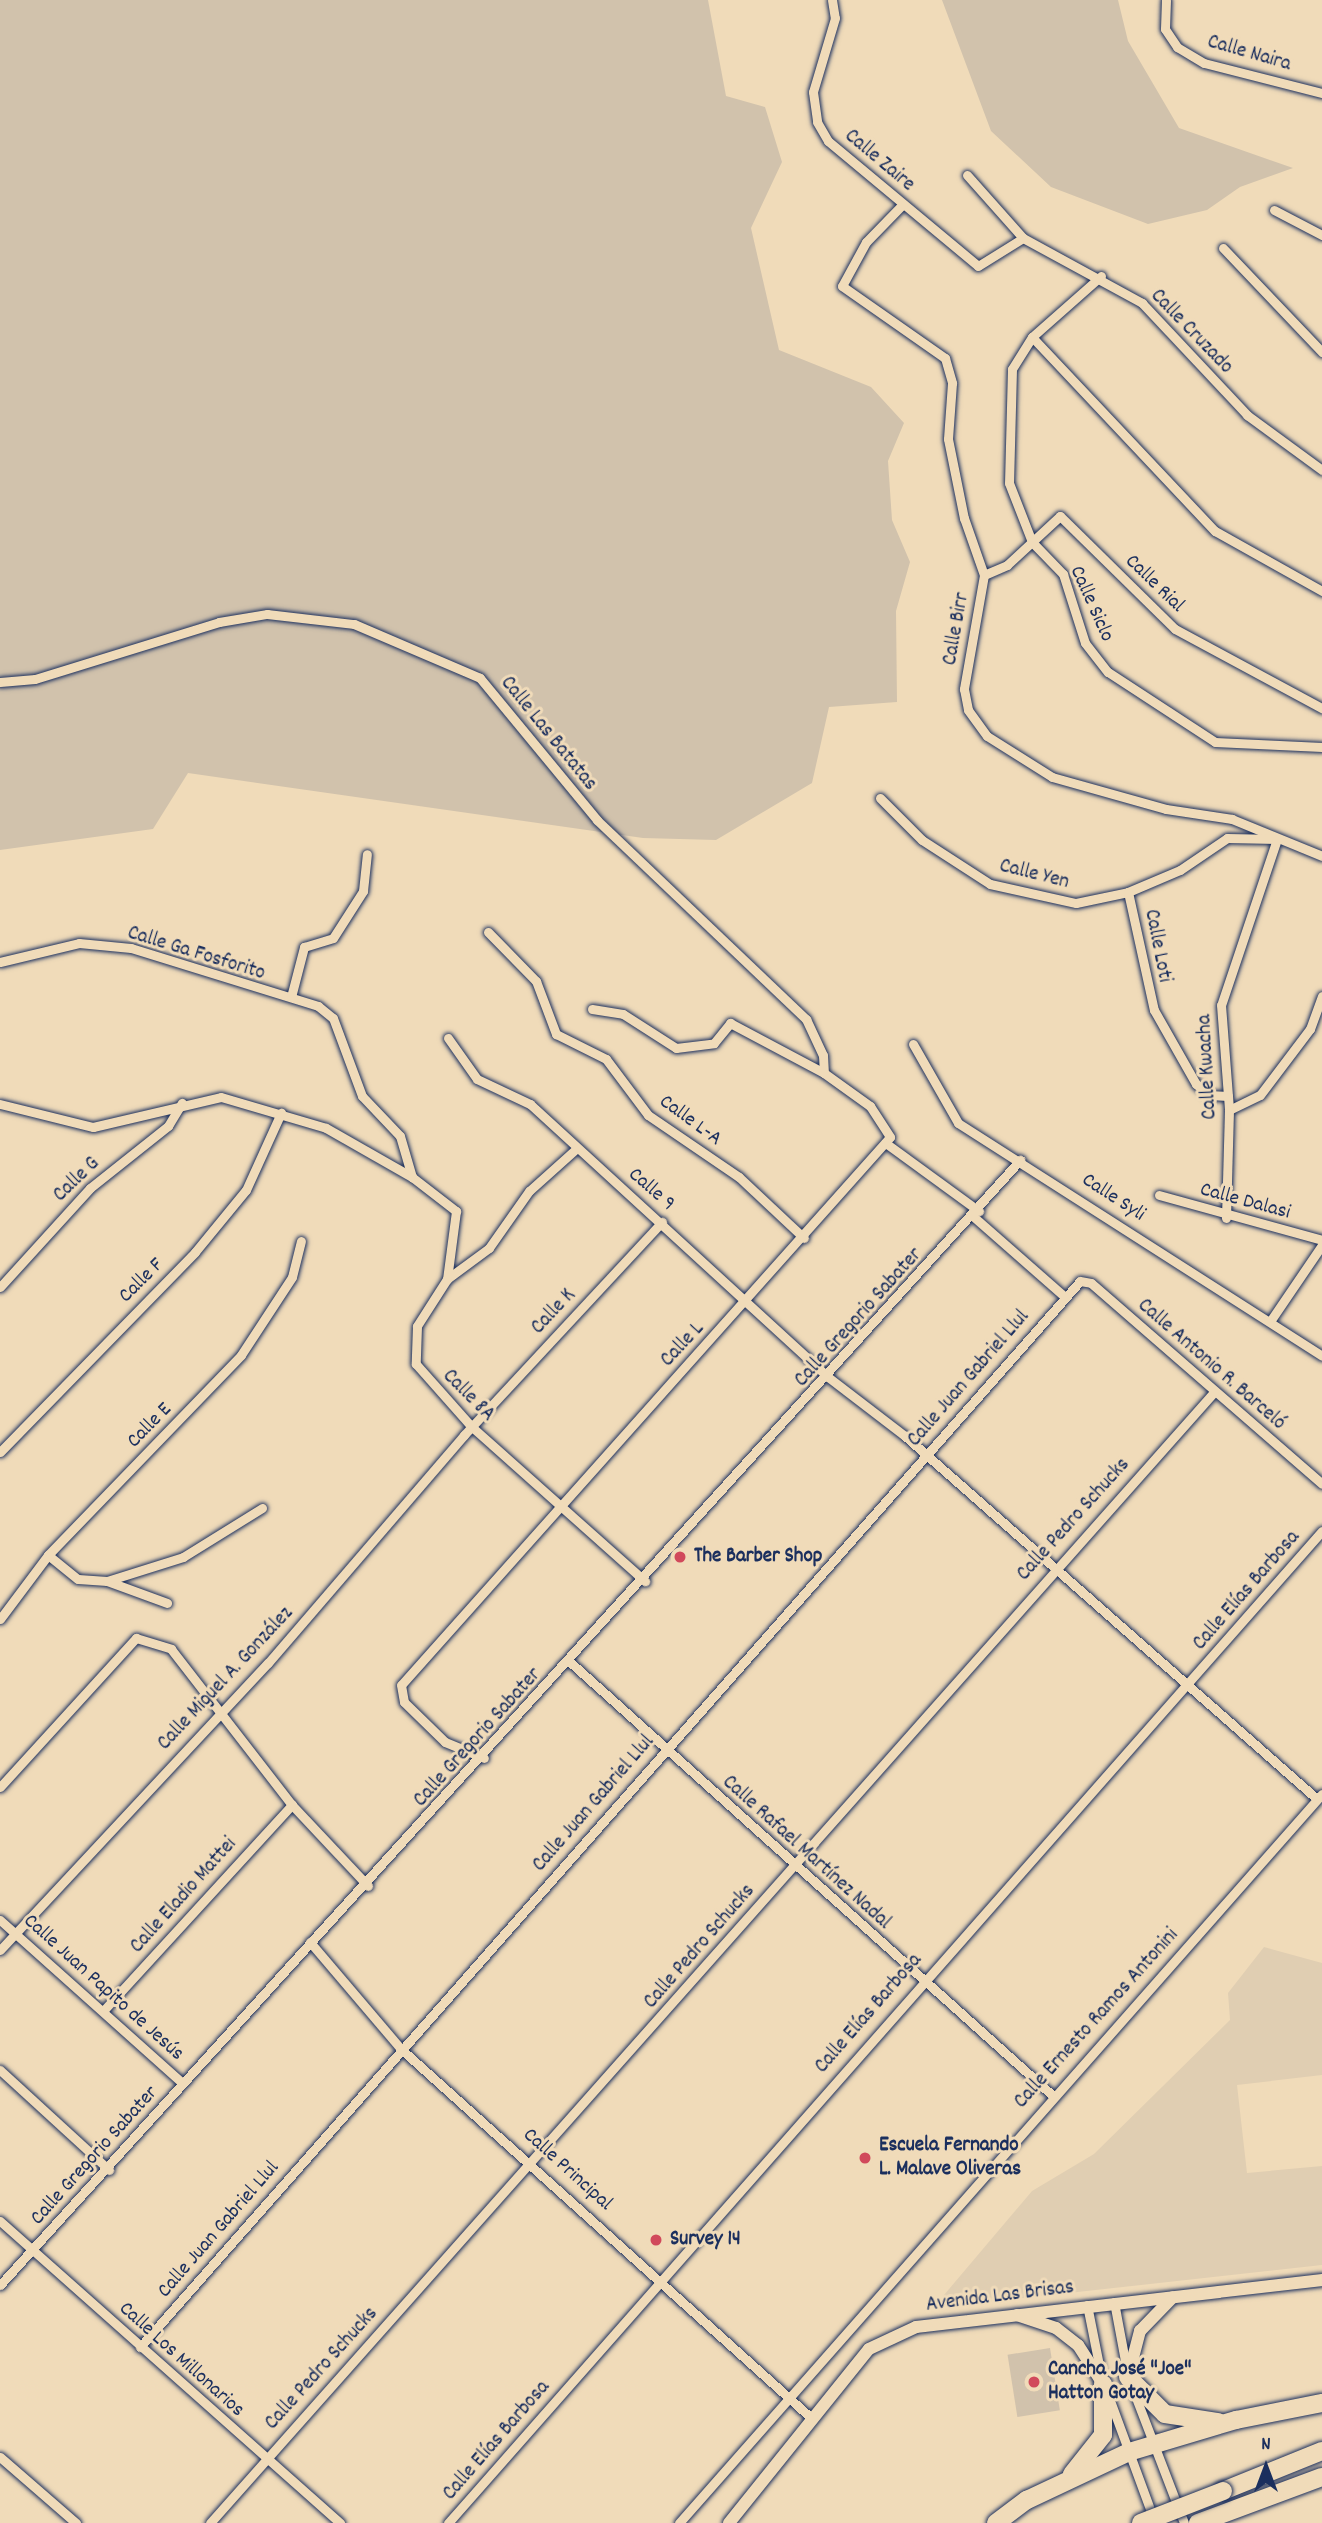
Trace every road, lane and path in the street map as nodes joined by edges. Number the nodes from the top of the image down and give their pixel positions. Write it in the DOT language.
graph roads {
  1 [pos="832,0"];
  2 [pos="1166,0"];
  3 [pos="1322,93"];
  4 [pos="967,175"];
  5 [pos="903,204"];
  6 [pos="1274,209"];
  7 [pos="1322,235"];
  8 [pos="1023,238"];
  9 [pos="1223,248"];
  10 [pos="1101,276"];
  11 [pos="1032,337"];
  12 [pos="1322,352"];
  13 [pos="1322,470"];
  14 [pos="1032,542"];
  15 [pos="984,575"];
  16 [pos="1322,591"];
  17 [pos="0,682"];
  18 [pos="1322,708"];
  19 [pos="1322,747"];
  20 [pos="880,798"];
  21 [pos="1277,839"];
  22 [pos="367,854"];
  23 [pos="1322,856"];
  24 [pos="1128,892"];
  25 [pos="488,932"];
  26 [pos="0,962"];
  27 [pos="1322,996"];
  28 [pos="291,997"];
  29 [pos="592,1009"];
  30 [pos="448,1038"];
  31 [pos="913,1044"];
  32 [pos="824,1073"];
  33 [pos="1228,1096"];
  34 [pos="182,1103"];
  35 [pos="4,1105"];
  36 [pos="1229,1110"];
  37 [pos="281,1113"];
  38 [pos="0,1116"];
  39 [pos="887,1144"];
  40 [pos="577,1149"];
  41 [pos="1020,1160"];
  42 [pos="412,1177"];
  43 [pos="1159,1195"];
  44 [pos="977,1214"];
  45 [pos="1226,1218"];
  46 [pos="662,1222"];
  47 [pos="804,1238"];
  48 [pos="301,1241"];
  49 [pos="1322,1242"];
  50 [pos="447,1279"];
  51 [pos="1076,1286"];
  52 [pos="0,1287"];
  53 [pos="1065,1297"];
  54 [pos="745,1303"];
  55 [pos="1271,1320"];
  56 [pos="1322,1356"];
  57 [pos="828,1377"];
  58 [pos="1214,1392"];
  59 [pos="472,1427"];
  60 [pos="0,1452"];
  61 [pos="924,1456"];
  62 [pos="1322,1484"];
  63 [pos="562,1504"];
  64 [pos="262,1508"];
  65 [pos="1322,1531"];
  66 [pos="48,1555"];
  67 [pos="1054,1567"];
  68 [pos="107,1581"];
  69 [pos="645,1581"];
  70 [pos="167,1603"];
  71 [pos="0,1619"];
  72 [pos="570,1662"];
  73 [pos="1187,1685"];
  74 [pos="220,1710"];
  75 [pos="665,1750"];
  76 [pos="484,1758"];
  77 [pos="0,1787"];
  78 [pos="1320,1796"];
  79 [pos="292,1805"];
  80 [pos="795,1866"];
  81 [pos="368,1886"];
  82 [pos="0,1920"];
  83 [pos="15,1934"];
  84 [pos="310,1942"];
  85 [pos="0,1950"];
  86 [pos="921,1981"];
  87 [pos="103,2011"];
  88 [pos="401,2049"];
  89 [pos="0,2070"];
  90 [pos="182,2083"];
  91 [pos="1052,2095"];
  92 [pos="534,2162"];
  93 [pos="108,2170"];
  94 [pos="0,2221"];
  95 [pos="33,2252"];
  96 [pos="662,2279"];
  97 [pos="1322,2280"];
  98 [pos="0,2285"];
  99 [pos="1174,2297"];
  100 [pos="1114,2302"];
  101 [pos="1087,2305"];
  102 [pos="1010,2313"];
  103 [pos="140,2347"];
  104 [pos="1128,2377"];
  105 [pos="1103,2384"];
  106 [pos="792,2395"];
  107 [pos="1322,2403"];
  108 [pos="809,2416"];
  109 [pos="1225,2423"];
  110 [pos="1153,2446"];
  111 [pos="1322,2451"];
  112 [pos="1129,2452"];
  113 [pos="0,2457"];
  114 [pos="265,2458"];
  115 [pos="1322,2477"];
  116 [pos="1066,2480"];
  117 [pos="76,2523"];
  118 [pos="210,2523"];
  119 [pos="340,2523"];
  120 [pos="448,2523"];
  121 [pos="680,2523"];
  122 [pos="729,2523"];
  123 [pos="996,2523"];
  124 [pos="1141,2523"];
  125 [pos="1155,2523"];
  126 [pos="1184,2523"];
  127 [pos="1198,2523"];
  1 -- 5 [label="street, Calle Zaire"];
  2 -- 3 [label="street, Calle Naira"];
  4 -- 8 [label="street, Calle Cruzado"];
  5 -- 8 [label="street, Calle Zaire"];
  5 -- 15 [label="street, Calle Birr"];
  6 -- 7 [label="street"];
  8 -- 10 [label="street, Calle Cruzado"];
  9 -- 12 [label="street"];
  10 -- 11 [label="street, Calle Siclo"];
  10 -- 13 [label="street, Calle Cruzado"];
  11 -- 14 [label="street, Calle Siclo"];
  11 -- 16 [label="street"];
  14 -- 15 [label="street, Calle Rial"];
  14 -- 18 [label="street, Calle Rial"];
  14 -- 19 [label="street, Calle Siclo"];
  15 -- 21 [label="street, Calle Birr"];
  17 -- 32 [label="street, Calle Las Batatas"];
  20 -- 24 [label="street, Calle Yen"];
  21 -- 23 [label="street, Calle Birr"];
  21 -- 24 [label="street, Calle Yen"];
  21 -- 33 [label="street, Calle Kwacha"];
  22 -- 28 [label="street"];
  24 -- 33 [label="street, Calle Loti"];
  25 -- 47 [label="street, Calle L-A"];
  26 -- 28 [label="street, Calle Ga Fosforito"];
  27 -- 36 [label="street"];
  28 -- 42 [label="street, Calle Ga Fosforito"];
  29 -- 32 [label="street"];
  30 -- 40 [label="street, Calle 9"];
  31 -- 41 [label="street, Calle Syli"];
  32 -- 39 [label="street"];
  33 -- 36 [label="street, Calle Kwacha"];
  34 -- 35 [label="street"];
  34 -- 37 [label="street"];
  34 -- 52 [label="street, Calle G"];
  35 -- 38 [label="street"];
  36 -- 45 [label="street, Calle Kwacha"];
  37 -- 42 [label="street"];
  37 -- 60 [label="street, Calle F"];
  39 -- 44 [label="street"];
  39 -- 47 [label="street, Calle L"];
  40 -- 46 [label="street, Calle 9"];
  40 -- 50 [label="street, Calle 8A"];
  41 -- 44 [label="street, Calle Gregorio Sabater"];
  41 -- 55 [label="street, Calle Syli"];
  42 -- 50 [label="street"];
  43 -- 45 [label="street, Calle Dalasi"];
  44 -- 53 [label="street"];
  44 -- 57 [label="street, Calle Gregorio Sabater"];
  45 -- 49 [label="street, Calle Dalasi"];
  46 -- 54 [label="street, Calle 9"];
  46 -- 59 [label="street, Calle K"];
  47 -- 54 [label="street, Calle L"];
  48 -- 66 [label="street, Calle E"];
  49 -- 55 [label="street"];
  50 -- 59 [label="street, Calle 8A"];
  51 -- 53 [label="street, Calle Juan Gabriel Llul"];
  51 -- 58 [label="street, Calle Antonio R. Barceló"];
  53 -- 61 [label="street, Calle Juan Gabriel Llul"];
  54 -- 57 [label="street, Calle 9"];
  54 -- 63 [label="street, Calle L"];
  55 -- 56 [label="street, Calle Syli"];
  57 -- 61 [label="street, Calle 9"];
  57 -- 69 [label="street, Calle Gregorio Sabater"];
  58 -- 62 [label="street, Calle Antonio R. Barceló"];
  58 -- 67 [label="street, Calle Pedro Schucks"];
  59 -- 63 [label="street, Calle 8A"];
  59 -- 74 [label="street, Calle Miguel A. González"];
  61 -- 67 [label="street, Calle 9"];
  61 -- 75 [label="street, Calle Juan Gabriel Llul"];
  63 -- 69 [label="street, Calle 8A"];
  63 -- 76 [label="street, Calle L"];
  64 -- 68 [label="street"];
  65 -- 73 [label="street, Calle Elías Barbosa"];
  66 -- 68 [label="street"];
  66 -- 71 [label="street, Calle E"];
  67 -- 73 [label="street, Calle 9"];
  67 -- 80 [label="street, Calle Pedro Schucks"];
  68 -- 70 [label="street"];
  69 -- 72 [label="street, Calle Gregorio Sabater"];
  72 -- 75 [label="street, Calle Rafael Martínez Nadal"];
  72 -- 76 [label="street, Calle Gregorio Sabater"];
  73 -- 78 [label="street, Calle 9"];
  73 -- 86 [label="street, Calle Elías Barbosa"];
  74 -- 77 [label="street"];
  74 -- 79 [label="street"];
  74 -- 83 [label="street, Calle Miguel A. González"];
  75 -- 80 [label="street, Calle Rafael Martínez Nadal"];
  75 -- 88 [label="street, Calle Juan Gabriel Llul"];
  76 -- 81 [label="street, Calle Gregorio Sabater"];
  78 -- 91 [label="street, Calle Ernesto Ramos Antonini"];
  79 -- 81 [label="street"];
  79 -- 87 [label="street, Calle Eladio Mattei"];
  80 -- 86 [label="street, Calle Rafael Martínez Nadal"];
  80 -- 92 [label="street, Calle Pedro Schucks"];
  81 -- 84 [label="street, Calle Gregorio Sabater"];
  82 -- 83 [label="street, Calle Juan Papito de Jesús"];
  83 -- 85 [label="street, Calle Miguel A. González"];
  83 -- 87 [label="street, Calle Juan Papito de Jesús"];
  84 -- 88 [label="street, Calle Principal"];
  84 -- 90 [label="street, Calle Gregorio Sabater"];
  86 -- 91 [label="street, Calle Rafael Martínez Nadal"];
  86 -- 96 [label="street, Calle Elías Barbosa"];
  87 -- 90 [label="street, Calle Juan Papito de Jesús"];
  88 -- 92 [label="street, Calle Principal"];
  88 -- 103 [label="street, Calle Juan Gabriel Llul"];
  89 -- 93 [label="street"];
  90 -- 93 [label="street, Calle Gregorio Sabater"];
  91 -- 106 [label="street, Calle Ernesto Ramos Antonini"];
  92 -- 96 [label="street, Calle Principal"];
  92 -- 114 [label="street, Calle Pedro Schucks"];
  93 -- 95 [label="street, Calle Gregorio Sabater"];
  94 -- 95 [label="street, Calle Los Millonarios"];
  95 -- 98 [label="street, Calle Gregorio Sabater"];
  95 -- 103 [label="street, Calle Los Millonarios"];
  96 -- 106 [label="street, Calle Principal"];
  96 -- 120 [label="street, Calle Elías Barbosa"];
  97 -- 99 [label="street, Avenida Las Brisas"];
  99 -- 100 [label="street, Avenida Las Brisas"];
  99 -- 104 [label="street"];
  100 -- 101 [label="street, Avenida Las Brisas"];
  100 -- 104 [label="street"];
  101 -- 102 [label="street, Avenida Las Brisas"];
  101 -- 105 [label="street"];
  102 -- 105 [label="street"];
  102 -- 108 [label="street, Avenida Las Brisas"];
  103 -- 114 [label="street, Calle Los Millonarios"];
  104 -- 109 [label="highway"];
  104 -- 110 [label="street"];
  105 -- 112 [label="street"];
  105 -- 116 [label="highway"];
  106 -- 108 [label="street, Calle Principal"];
  106 -- 121 [label="street, Calle Ernesto Ramos Antonini"];
  107 -- 109 [label="highway"];
  108 -- 122 [label="street, Avenida Las Brisas"];
  109 -- 110 [label="highway"];
  110 -- 112 [label="highway"];
  110 -- 126 [label="street"];
  111 -- 124 [label="highway, bridge"];
  112 -- 116 [label="highway"];
  112 -- 125 [label="street"];
  113 -- 117 [label="street"];
  114 -- 118 [label="street, Calle Pedro Schucks"];
  114 -- 119 [label="street, Calle Los Millonarios"];
  115 -- 127 [label="highway"];
  116 -- 123 [label="highway"];
}
